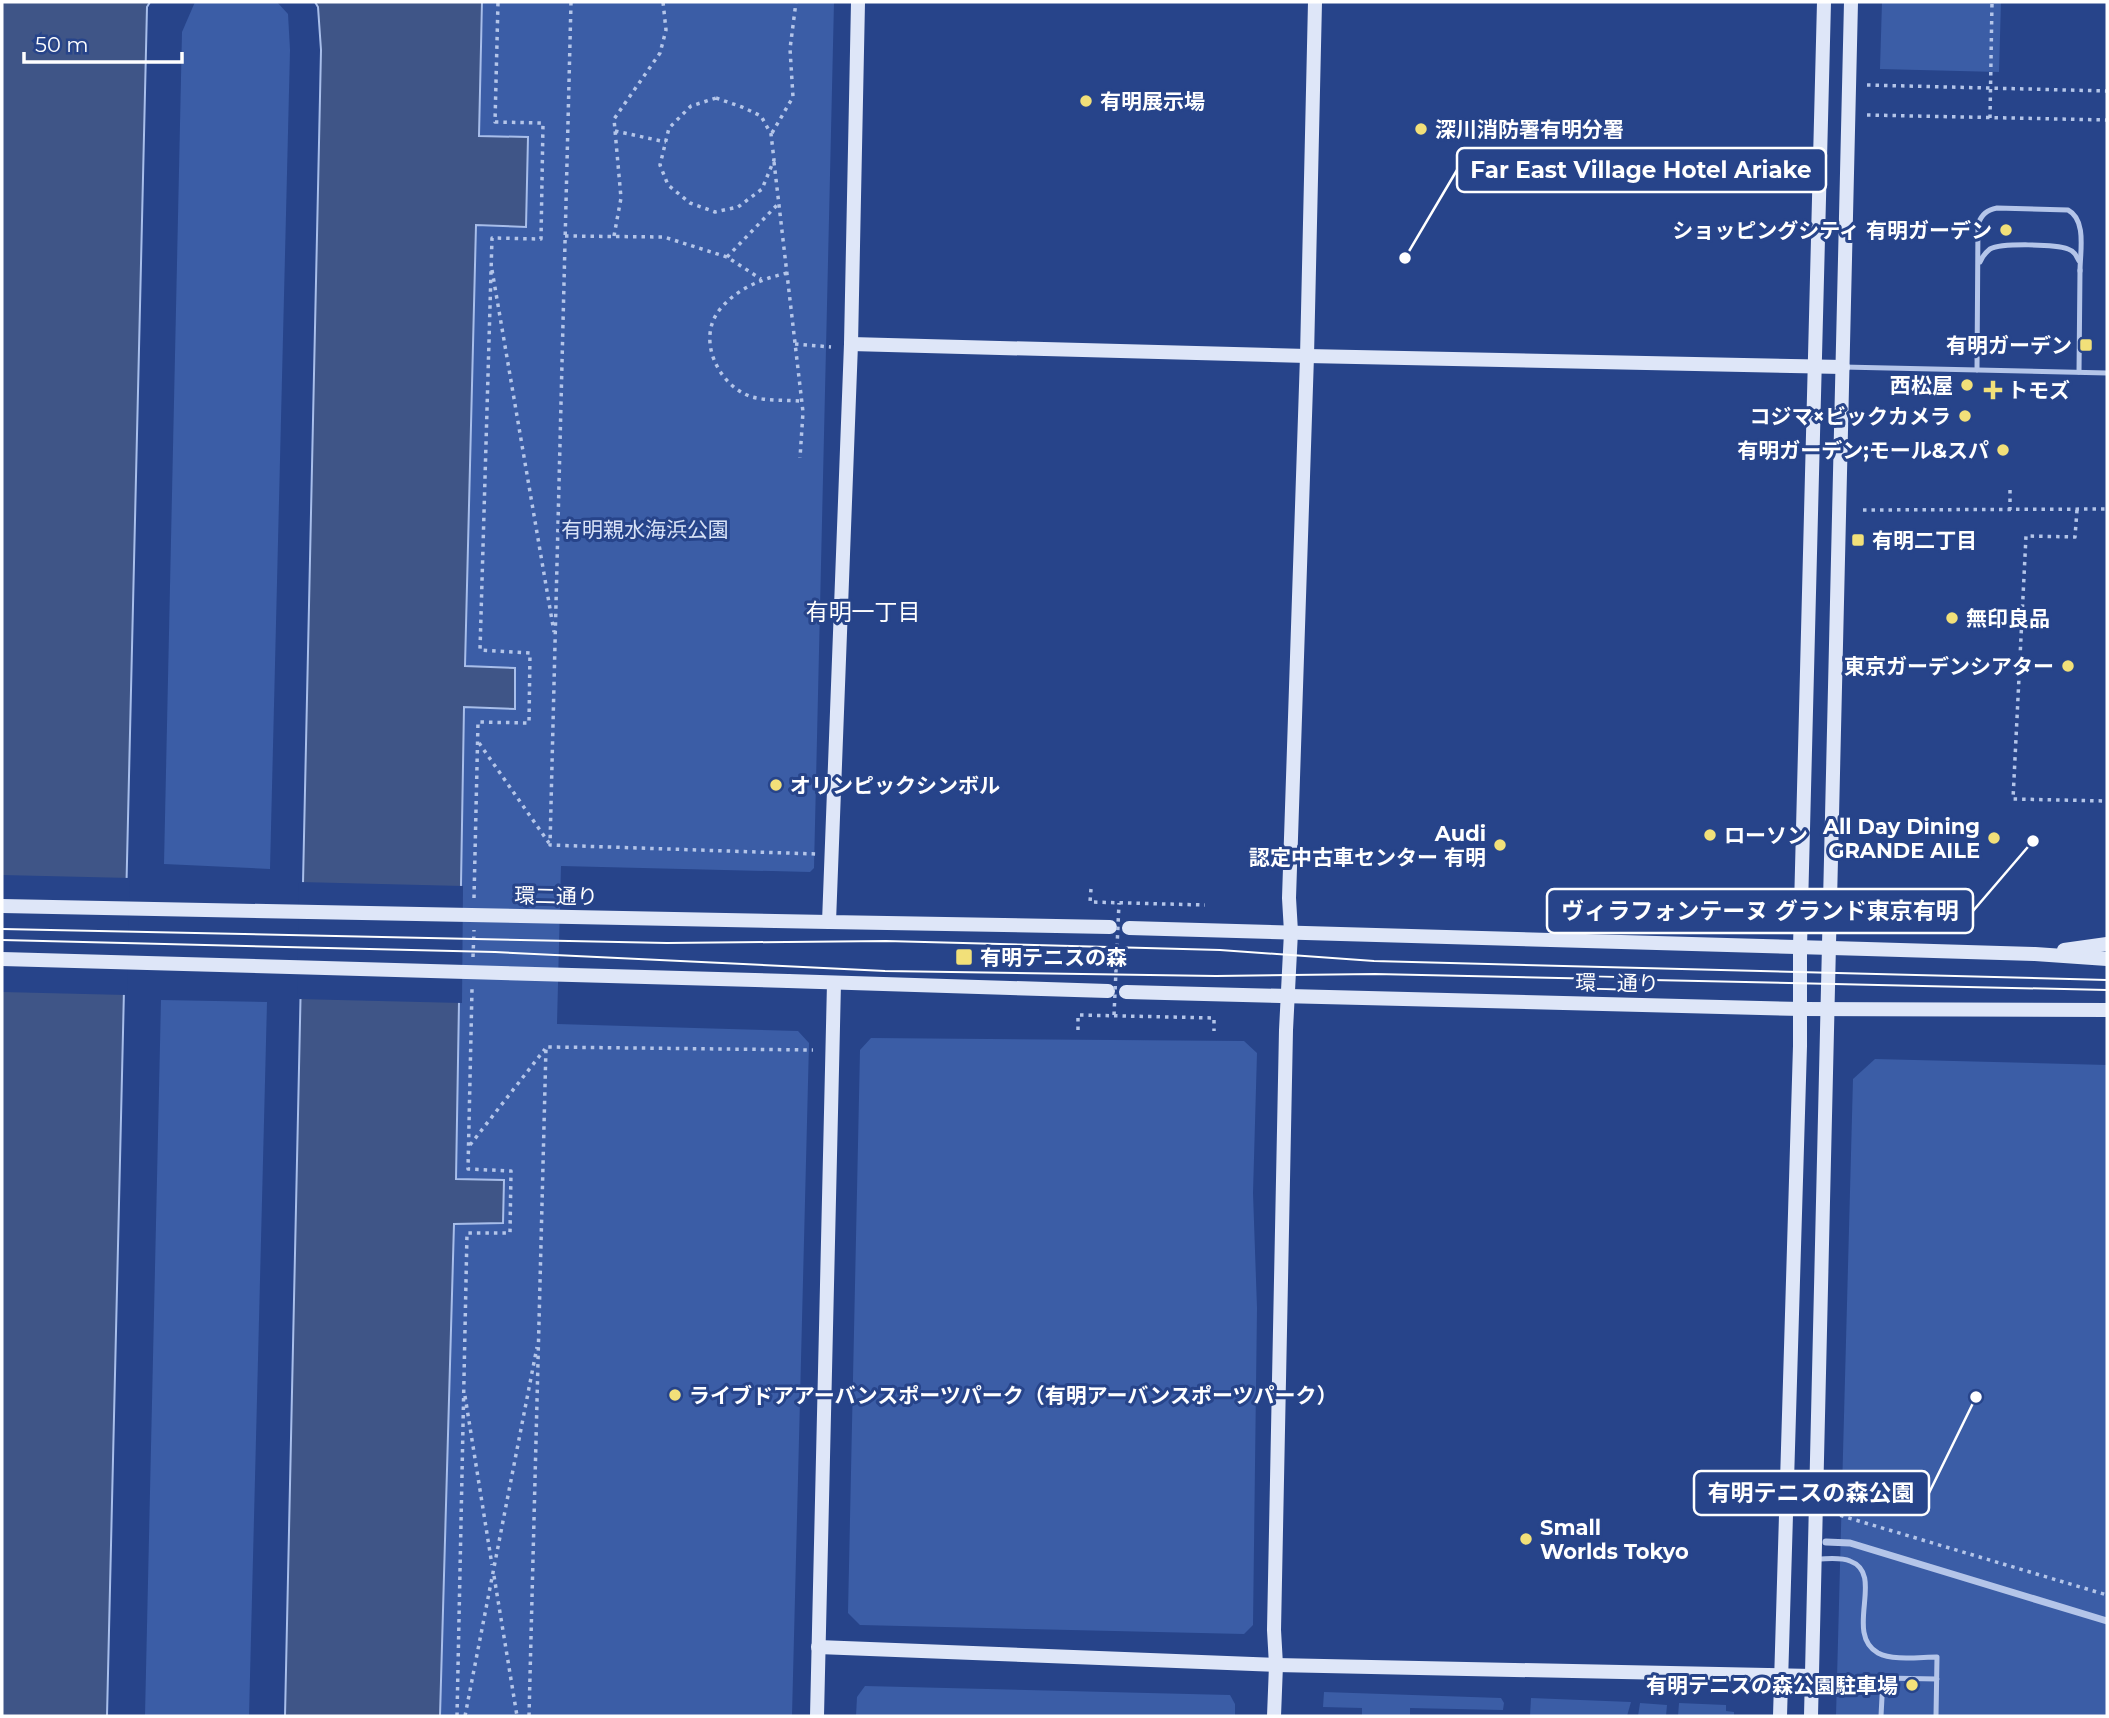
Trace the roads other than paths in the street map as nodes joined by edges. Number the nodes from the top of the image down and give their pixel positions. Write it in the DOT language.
graph roads {
  1 [pos="858,2"];
  2 [pos="1315,2"];
  3 [pos="1824,2"];
  4 [pos="1851,2"];
  5 [pos="1979,265"];
  6 [pos="2080,271"];
  7 [pos="850,344"];
  8 [pos="1307,356"];
  9 [pos="1815,366"];
  10 [pos="1843,367"];
  11 [pos="1977,370"];
  12 [pos="2079,372"];
  13 [pos="2107,373"];
  14 [pos="2,906"];
  15 [pos="829,922"];
  16 [pos="1110,927"];
  17 [pos="1129,928"];
  18 [pos="1291,932"];
  19 [pos="2107,944"];
  20 [pos="1800,947"];
  21 [pos="1828,948"];
  22 [pos="2035,954"];
  23 [pos="2,959"];
  24 [pos="2107,959"];
  25 [pos="834,983"];
  26 [pos="1108,991"];
  27 [pos="1126,992"];
  28 [pos="1288,995"];
  29 [pos="1801,1009"];
  30 [pos="1827,1009"];
  31 [pos="2107,1010"];
  32 [pos="1826,1542"];
  33 [pos="1814,1559"];
  34 [pos="2107,1621"];
  35 [pos="818,1647"];
  36 [pos="1276,1665"];
  37 [pos="1781,1676"];
  38 [pos="1812,1676"];
  39 [pos="1937,1679"];
  40 [pos="817,1716"];
  41 [pos="1273,1716"];
  42 [pos="1780,1716"];
  43 [pos="1811,1716"];
  44 [pos="1881,1716"];
  45 [pos="1936,1716"];
  1 -- 7 [label="street"];
  2 -- 8 [label="street"];
  3 -- 9 [label="street"];
  4 -- 10 [label="street"];
  5 -- 6 [label="lane"];
  5 -- 6 [label="lane"];
  5 -- 11 [label="lane"];
  6 -- 12 [label="lane"];
  7 -- 8 [label="street"];
  7 -- 15 [label="street"];
  8 -- 9 [label="street"];
  8 -- 18 [label="street"];
  9 -- 10 [label="street"];
  9 -- 20 [label="street"];
  10 -- 11 [label="lane"];
  10 -- 21 [label="street"];
  11 -- 12 [label="lane"];
  12 -- 13 [label="lane"];
  14 -- 15 [label="street, 環二通り, bridge"];
  15 -- 16 [label="street, 環二通り"];
  17 -- 18 [label="street, 環二通り"];
  18 -- 20 [label="street, 環二通り"];
  18 -- 28 [label="street"];
  19 -- 22 [label="street"];
  20 -- 21 [label="street, 環二通り"];
  20 -- 29 [label="street"];
  21 -- 22 [label="street, 環二通り"];
  21 -- 30 [label="street"];
  22 -- 24 [label="street, 環二通り"];
  23 -- 25 [label="street, bridge"];
  25 -- 26 [label="street"];
  25 -- 35 [label="street"];
  27 -- 28 [label="street, 環二通り"];
  28 -- 29 [label="street, 環二通り"];
  28 -- 36 [label="street"];
  29 -- 30 [label="street, 環二通り"];
  29 -- 37 [label="street"];
  30 -- 31 [label="street, 環二通り"];
  30 -- 33 [label="street"];
  32 -- 34 [label="street"];
  33 -- 38 [label="street"];
  33 -- 39 [label="lane"];
  35 -- 36 [label="street"];
  35 -- 40 [label="street"];
  36 -- 37 [label="street"];
  36 -- 41 [label="street"];
  37 -- 38 [label="street"];
  37 -- 42 [label="street"];
  38 -- 43 [label="street"];
  39 -- 44 [label="lane"];
  39 -- 45 [label="lane"];
}
